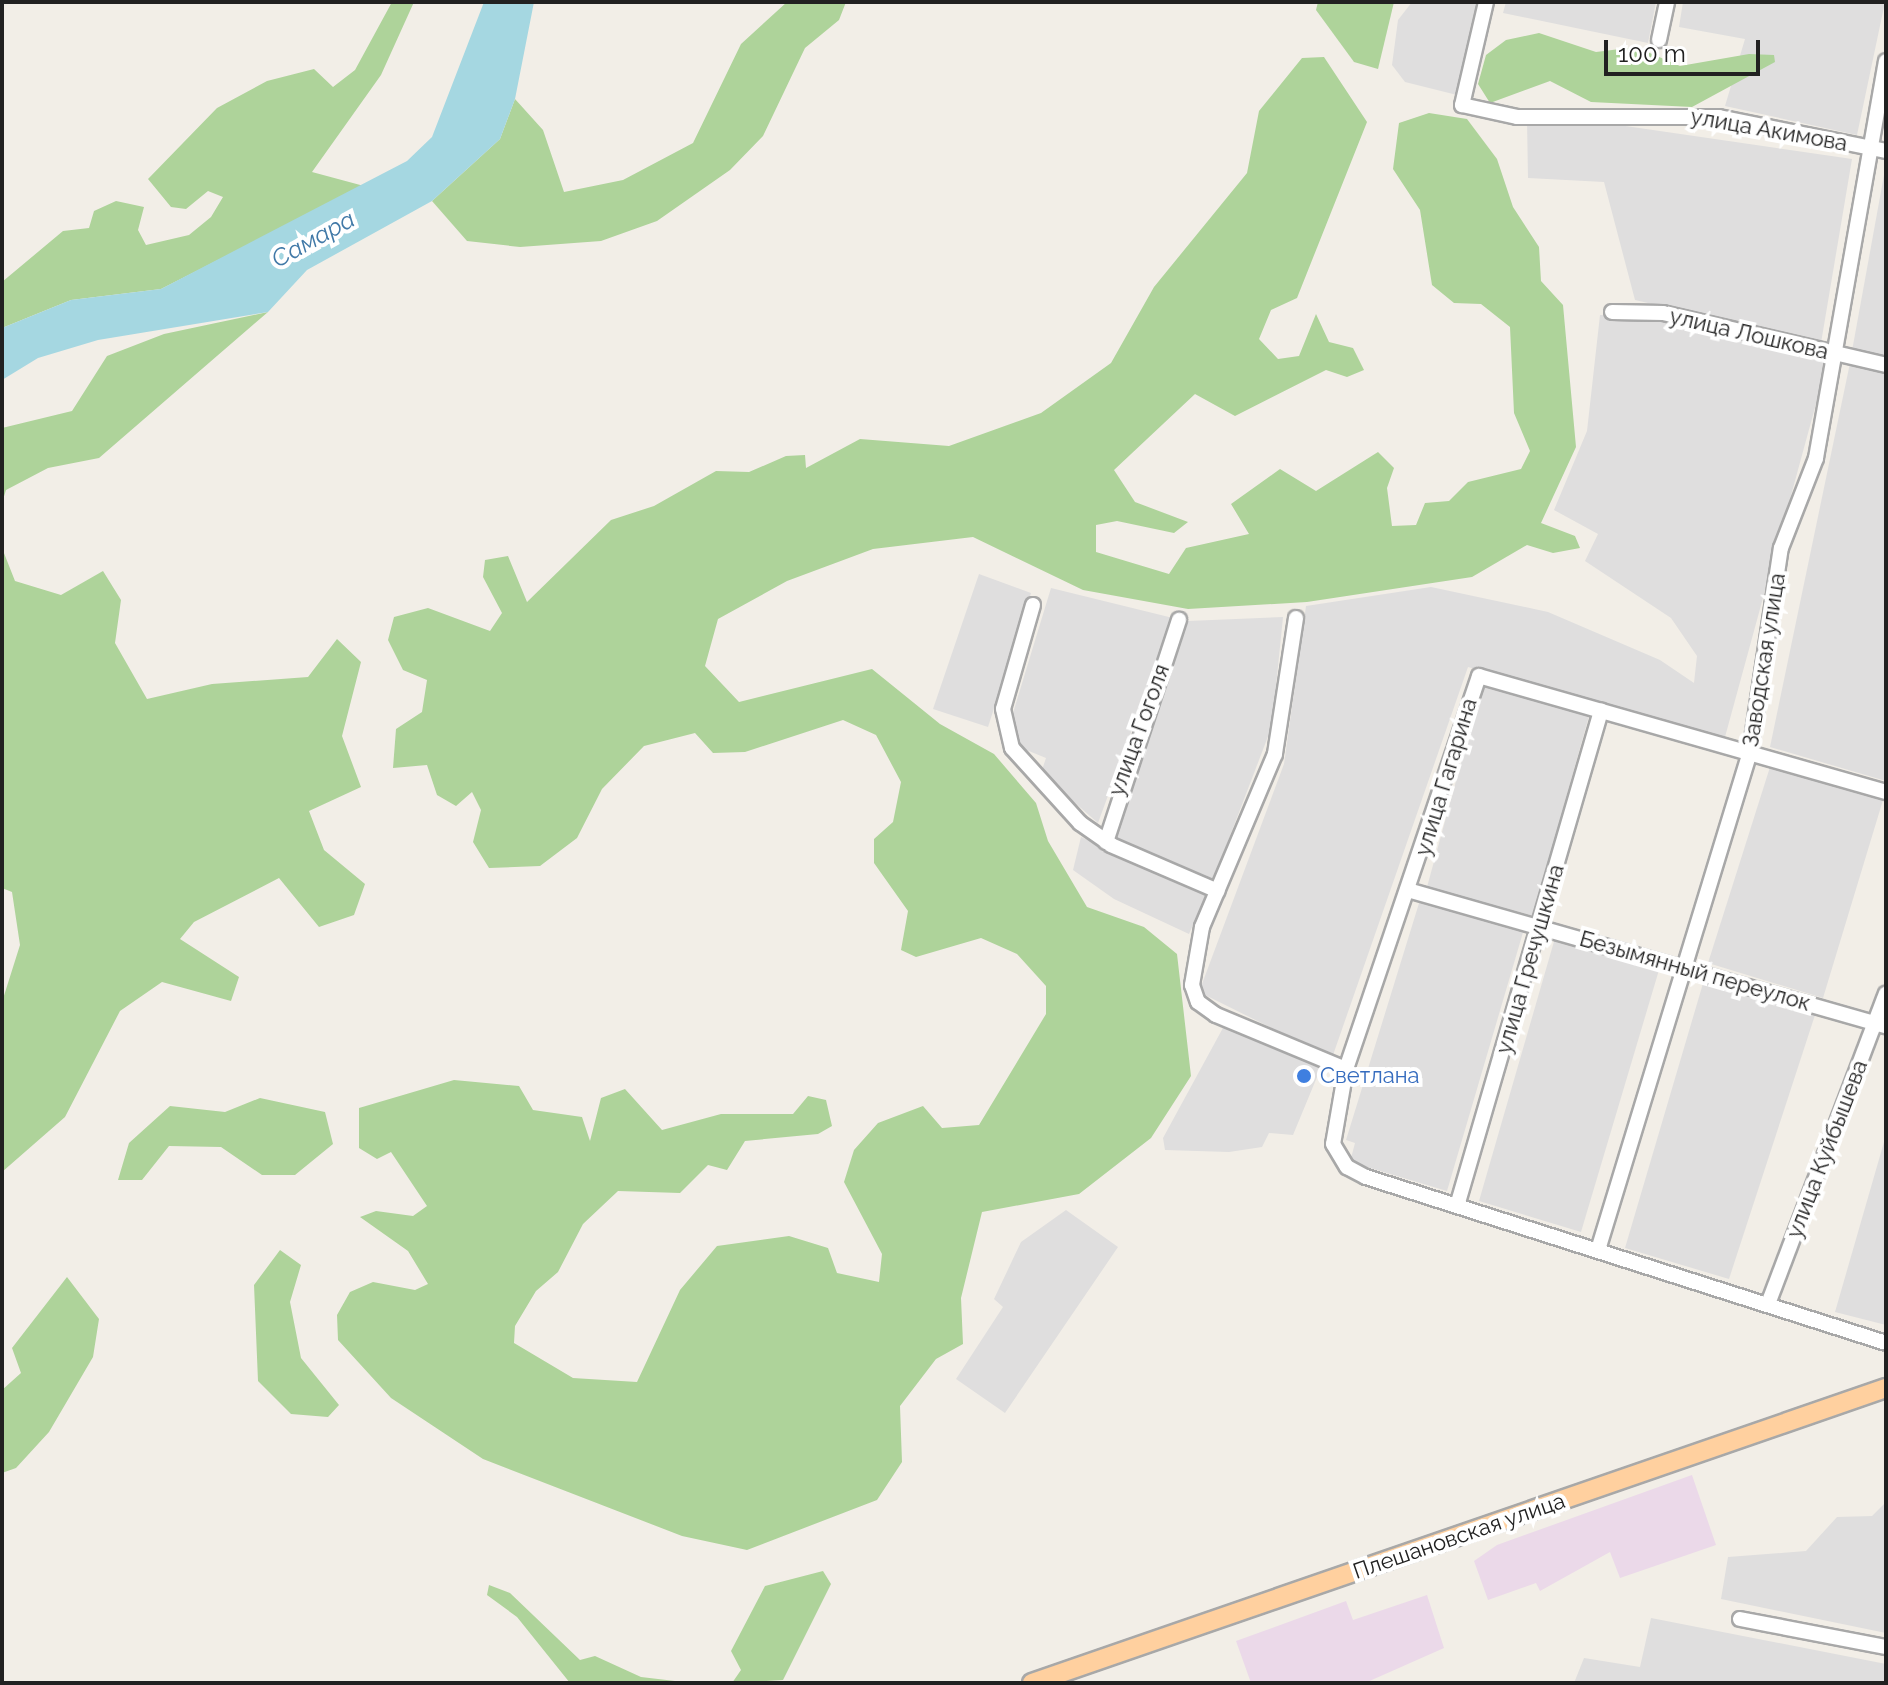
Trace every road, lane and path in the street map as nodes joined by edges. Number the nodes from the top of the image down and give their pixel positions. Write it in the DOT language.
graph roads {
  1 [pos="1486,2"];
  2 [pos="1667,2"];
  3 [pos="1659,40"];
  4 [pos="1886,61"];
  5 [pos="1869,148"];
  6 [pos="1886,151"];
  7 [pos="1612,312"];
  8 [pos="1834,353"];
  9 [pos="1886,365"];
  10 [pos="1033,605"];
  11 [pos="1296,618"];
  12 [pos="1179,620"];
  13 [pos="1601,711"];
  14 [pos="1750,752"];
  15 [pos="1886,792"];
  16 [pos="1106,842"];
  17 [pos="1218,891"];
  18 [pos="1411,891"];
  19 [pos="1541,927"];
  20 [pos="1683,966"];
  21 [pos="1886,994"];
  22 [pos="1881,1025"];
  23 [pos="1346,1069"];
  24 [pos="1457,1206"];
  25 [pos="1598,1250"];
  26 [pos="1768,1304"];
  27 [pos="1886,1343"];
  28 [pos="1886,1388"];
  29 [pos="1740,1619"];
  30 [pos="1886,1647"];
  31 [pos="1032,1683"];
  1 -- 5 [label="street, улица Акимова"];
  2 -- 3 [label="street"];
  4 -- 5 [label="street, Заводская улица"];
  5 -- 6 [label="street, улица Акимова"];
  5 -- 8 [label="street, Заводская улица"];
  7 -- 8 [label="street, улица Лошкова"];
  8 -- 9 [label="street, улица Лошкова"];
  8 -- 14 [label="street, Заводская улица"];
  10 -- 16 [label="street"];
  11 -- 17 [label="street"];
  12 -- 16 [label="street, улица Гоголя"];
  13 -- 14 [label="street, улица Гагарина"];
  13 -- 18 [label="street, улица Гагарина"];
  13 -- 19 [label="street, улица Гречушкина"];
  14 -- 15 [label="street, улица Гагарина"];
  14 -- 20 [label="street, Заводская улица"];
  16 -- 17 [label="street"];
  17 -- 23 [label="street"];
  18 -- 19 [label="street, Безымянный переулок"];
  18 -- 23 [label="street, улица Гагарина"];
  19 -- 20 [label="street, Безымянный переулок"];
  19 -- 24 [label="street, улица Гречушкина"];
  20 -- 22 [label="street, Безымянный переулок"];
  20 -- 25 [label="street, Заводская улица"];
  21 -- 22 [label="street, улица Куйбышева"];
  22 -- 26 [label="street, улица Куйбышева"];
  23 -- 24 [label="street, улица Гагарина"];
  24 -- 25 [label="street"];
  25 -- 26 [label="street"];
  26 -- 27 [label="street"];
  28 -- 31 [label="main road, Плешановская улица"];
  29 -- 30 [label="street"];
}
